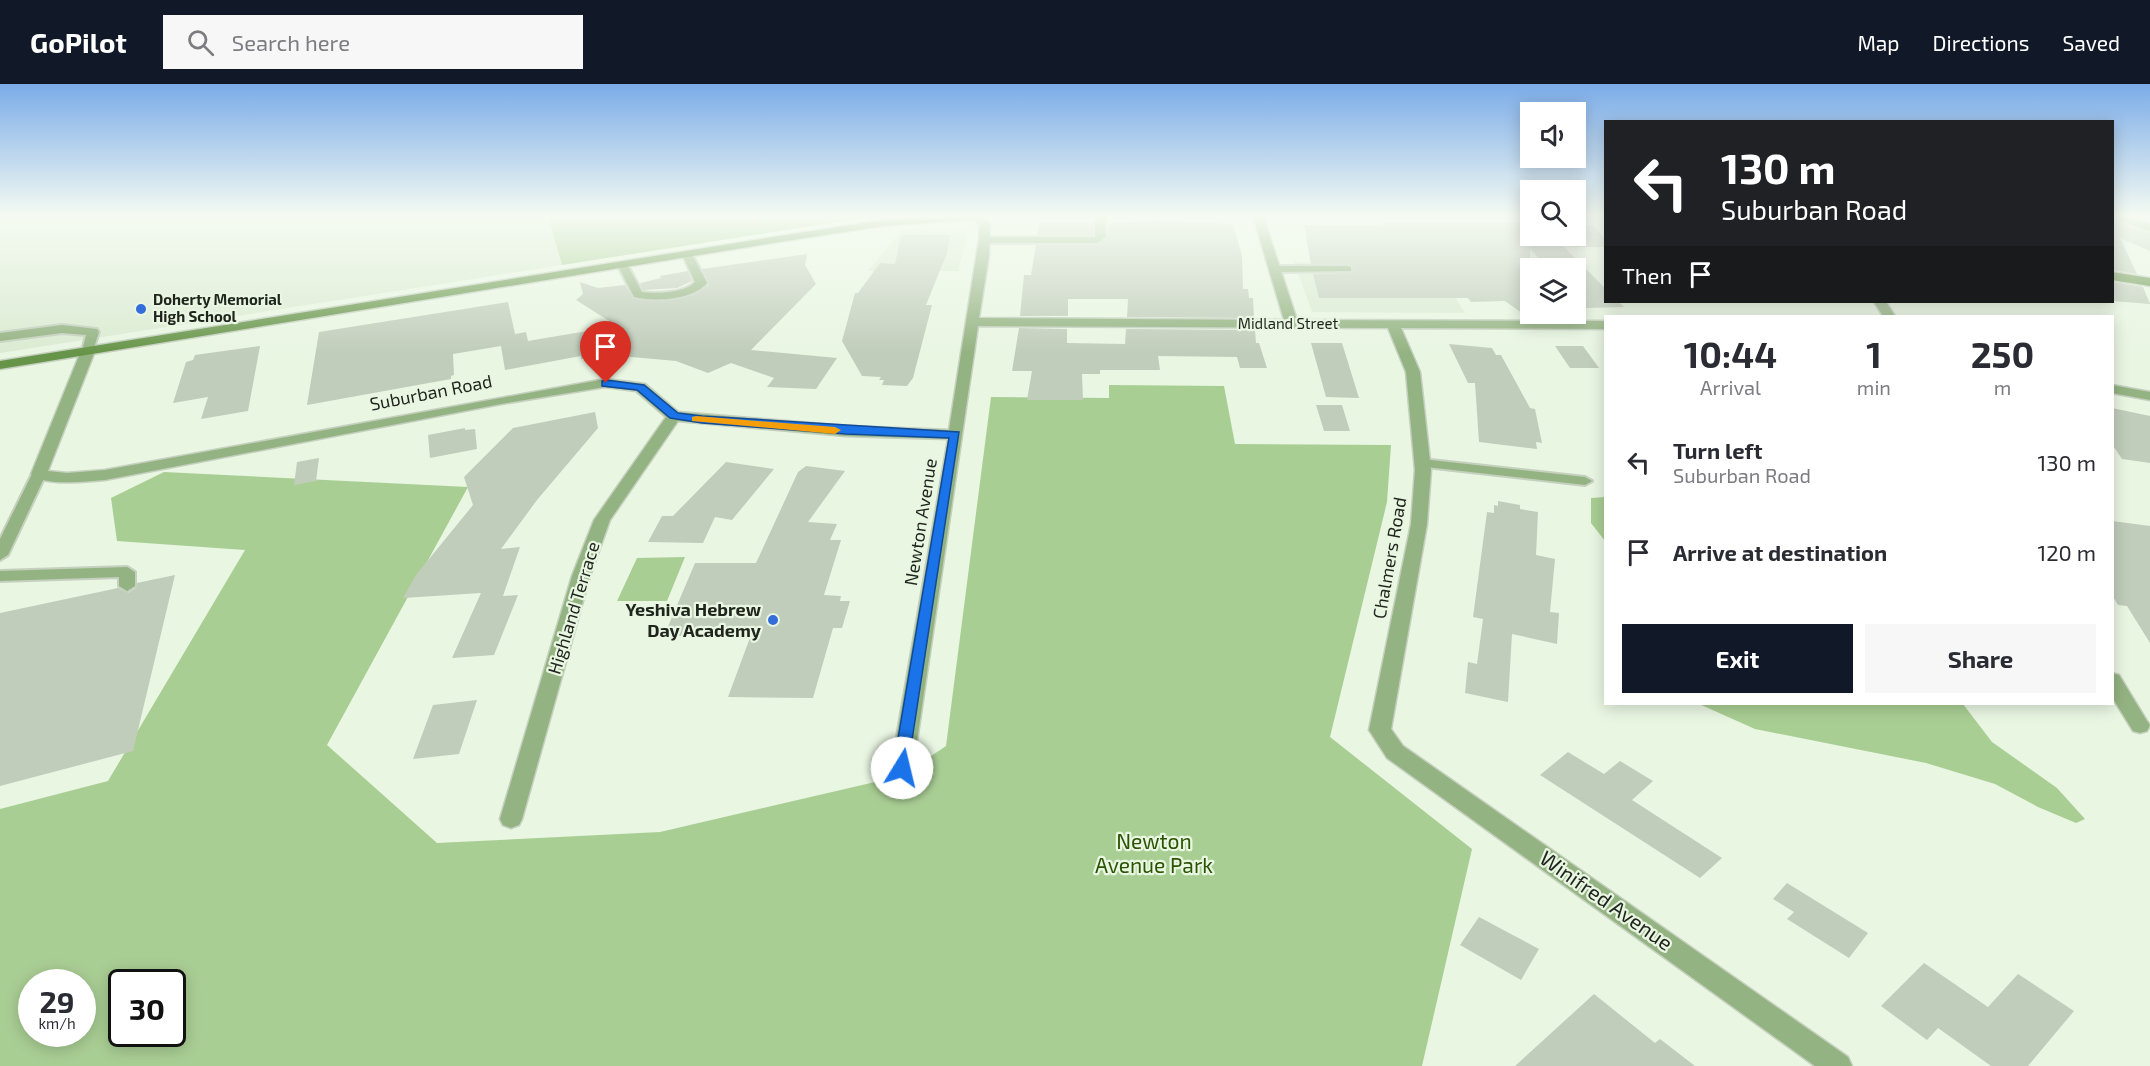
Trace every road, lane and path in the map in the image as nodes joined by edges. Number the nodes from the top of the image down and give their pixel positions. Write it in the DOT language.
graph roads {
  1 [pos="636,262"];
  2 [pos="691,262"];
  3 [pos="981,262"];
  4 [pos="1273,262"];
  5 [pos="622,264"];
  6 [pos="1275,269"];
  7 [pos="1347,269"];
  8 [pos="2114,276"];
  9 [pos="2150,282"];
  10 [pos="971,322"];
  11 [pos="1293,324"];
  12 [pos="1393,324"];
  13 [pos="1604,325"];
  14 [pos="0,338"];
  15 [pos="88,351"];
  16 [pos="0,365"];
  17 [pos="2114,389"];
  18 [pos="2150,396"];
  19 [pos="674,416"];
  20 [pos="955,435"];
  21 [pos="1422,463"];
  22 [pos="39,474"];
  23 [pos="1585,481"];
  24 [pos="0,555"];
  25 [pos="0,576"];
  26 [pos="127,586"];
  27 [pos="2114,683"];
  28 [pos="2140,726"];
  29 [pos="1380,730"];
  30 [pos="902,768"];
  31 [pos="511,819"];
  32 [pos="1838,1066"];
  1 -- 5 [label="main road"];
  2 -- 5 [label="lane"];
  3 -- 10 [label="street, Newton Avenue"];
  4 -- 6 [label="street"];
  5 -- 15 [label="main road"];
  6 -- 7 [label="lane"];
  6 -- 11 [label="street"];
  8 -- 9 [label="main road"];
  10 -- 11 [label="street, Midland Street"];
  10 -- 20 [label="street, Newton Avenue"];
  11 -- 12 [label="street, Midland Street"];
  12 -- 13 [label="street, Midland Street"];
  12 -- 21 [label="street, Chalmers Road"];
  14 -- 15 [label="lane"];
  15 -- 16 [label="main road"];
  15 -- 22 [label="street"];
  17 -- 18 [label="street"];
  19 -- 20 [label="street"];
  19 -- 22 [label="street, Suburban Road"];
  19 -- 31 [label="street, Highland Terrace"];
  20 -- 30 [label="street, Newton Avenue"];
  21 -- 23 [label="lane"];
  21 -- 29 [label="street, Chalmers Road"];
  22 -- 24 [label="lane"];
  25 -- 26 [label="lane"];
  27 -- 28 [label="street"];
  29 -- 32 [label="street, Winifred Avenue"];
}
